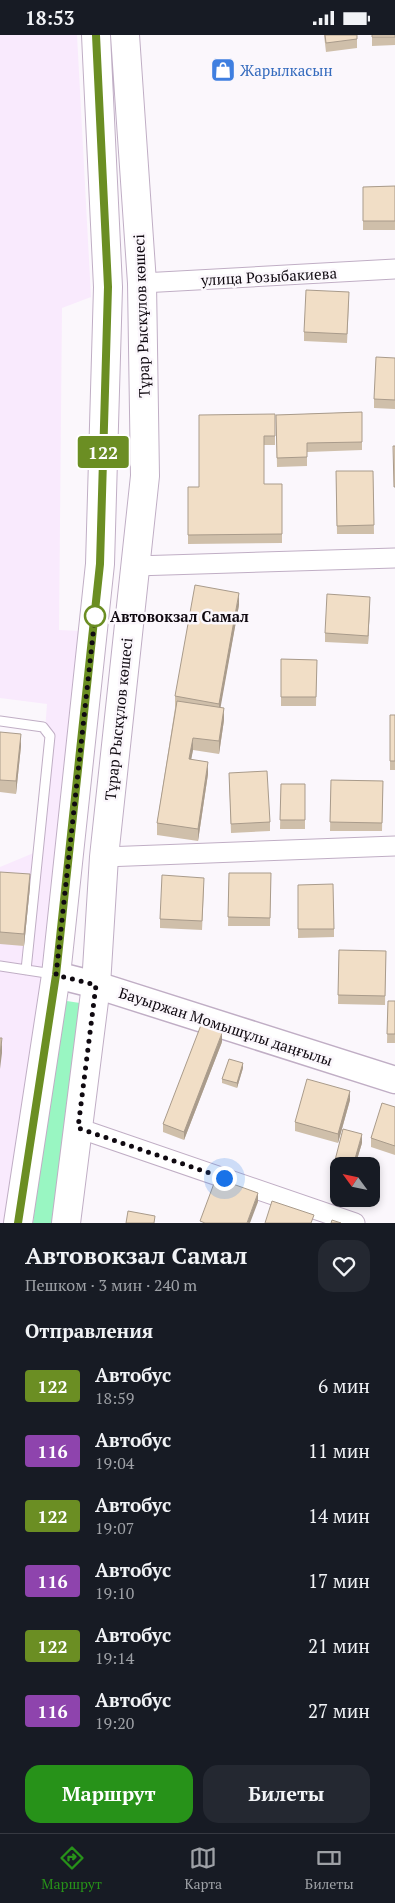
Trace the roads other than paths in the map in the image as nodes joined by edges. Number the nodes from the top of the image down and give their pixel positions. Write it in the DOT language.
graph roads {
  1 [pos="96,35"];
  2 [pos="125,35"];
  3 [pos="395,269"];
  4 [pos="142,283"];
  5 [pos="144,476"];
  6 [pos="103,479"];
  7 [pos="395,558"];
  8 [pos="135,566"];
  9 [pos="0,721"];
  10 [pos="395,846"];
  11 [pos="104,857"];
  12 [pos="0,966"];
  13 [pos="26,970"];
  14 [pos="56,975"];
  15 [pos="96,985"];
  16 [pos="395,1079"];
  17 [pos="78,1128"];
  18 [pos="18,1223"];
  19 [pos="66,1223"];
  20 [pos="355,1223"];
  1 -- 6 [label="main road"];
  2 -- 4 [label="main road, Тұрар Рыскұлов көшесі"];
  3 -- 4 [label="street, улица Розыбакиева"];
  4 -- 5 [label="main road, Тұрар Рыскұлов көшесі"];
  5 -- 6 [label="main road"];
  5 -- 8 [label="main road, Тұрар Рыскұлов көшесі"];
  6 -- 14 [label="main road"];
  7 -- 8 [label="street"];
  8 -- 11 [label="main road, Тұрар Рыскұлов көшесі"];
  9 -- 13 [label="lane"];
  10 -- 11 [label="street"];
  11 -- 15 [label="main road, Тұрар Рыскұлов көшесі"];
  12 -- 13 [label="lane"];
  13 -- 14 [label="lane"];
  14 -- 15 [label="main road, Бауыржан Момышұлы даңғылы"];
  14 -- 18 [label="main road"];
  15 -- 16 [label="main road, Бауыржан Момышұлы даңғылы"];
  15 -- 17 [label="main road, Тұрар Рыскұлов көшесі"];
  17 -- 19 [label="main road, Тұрар Рыскұлов көшесі"];
  17 -- 20 [label="street"];
}
